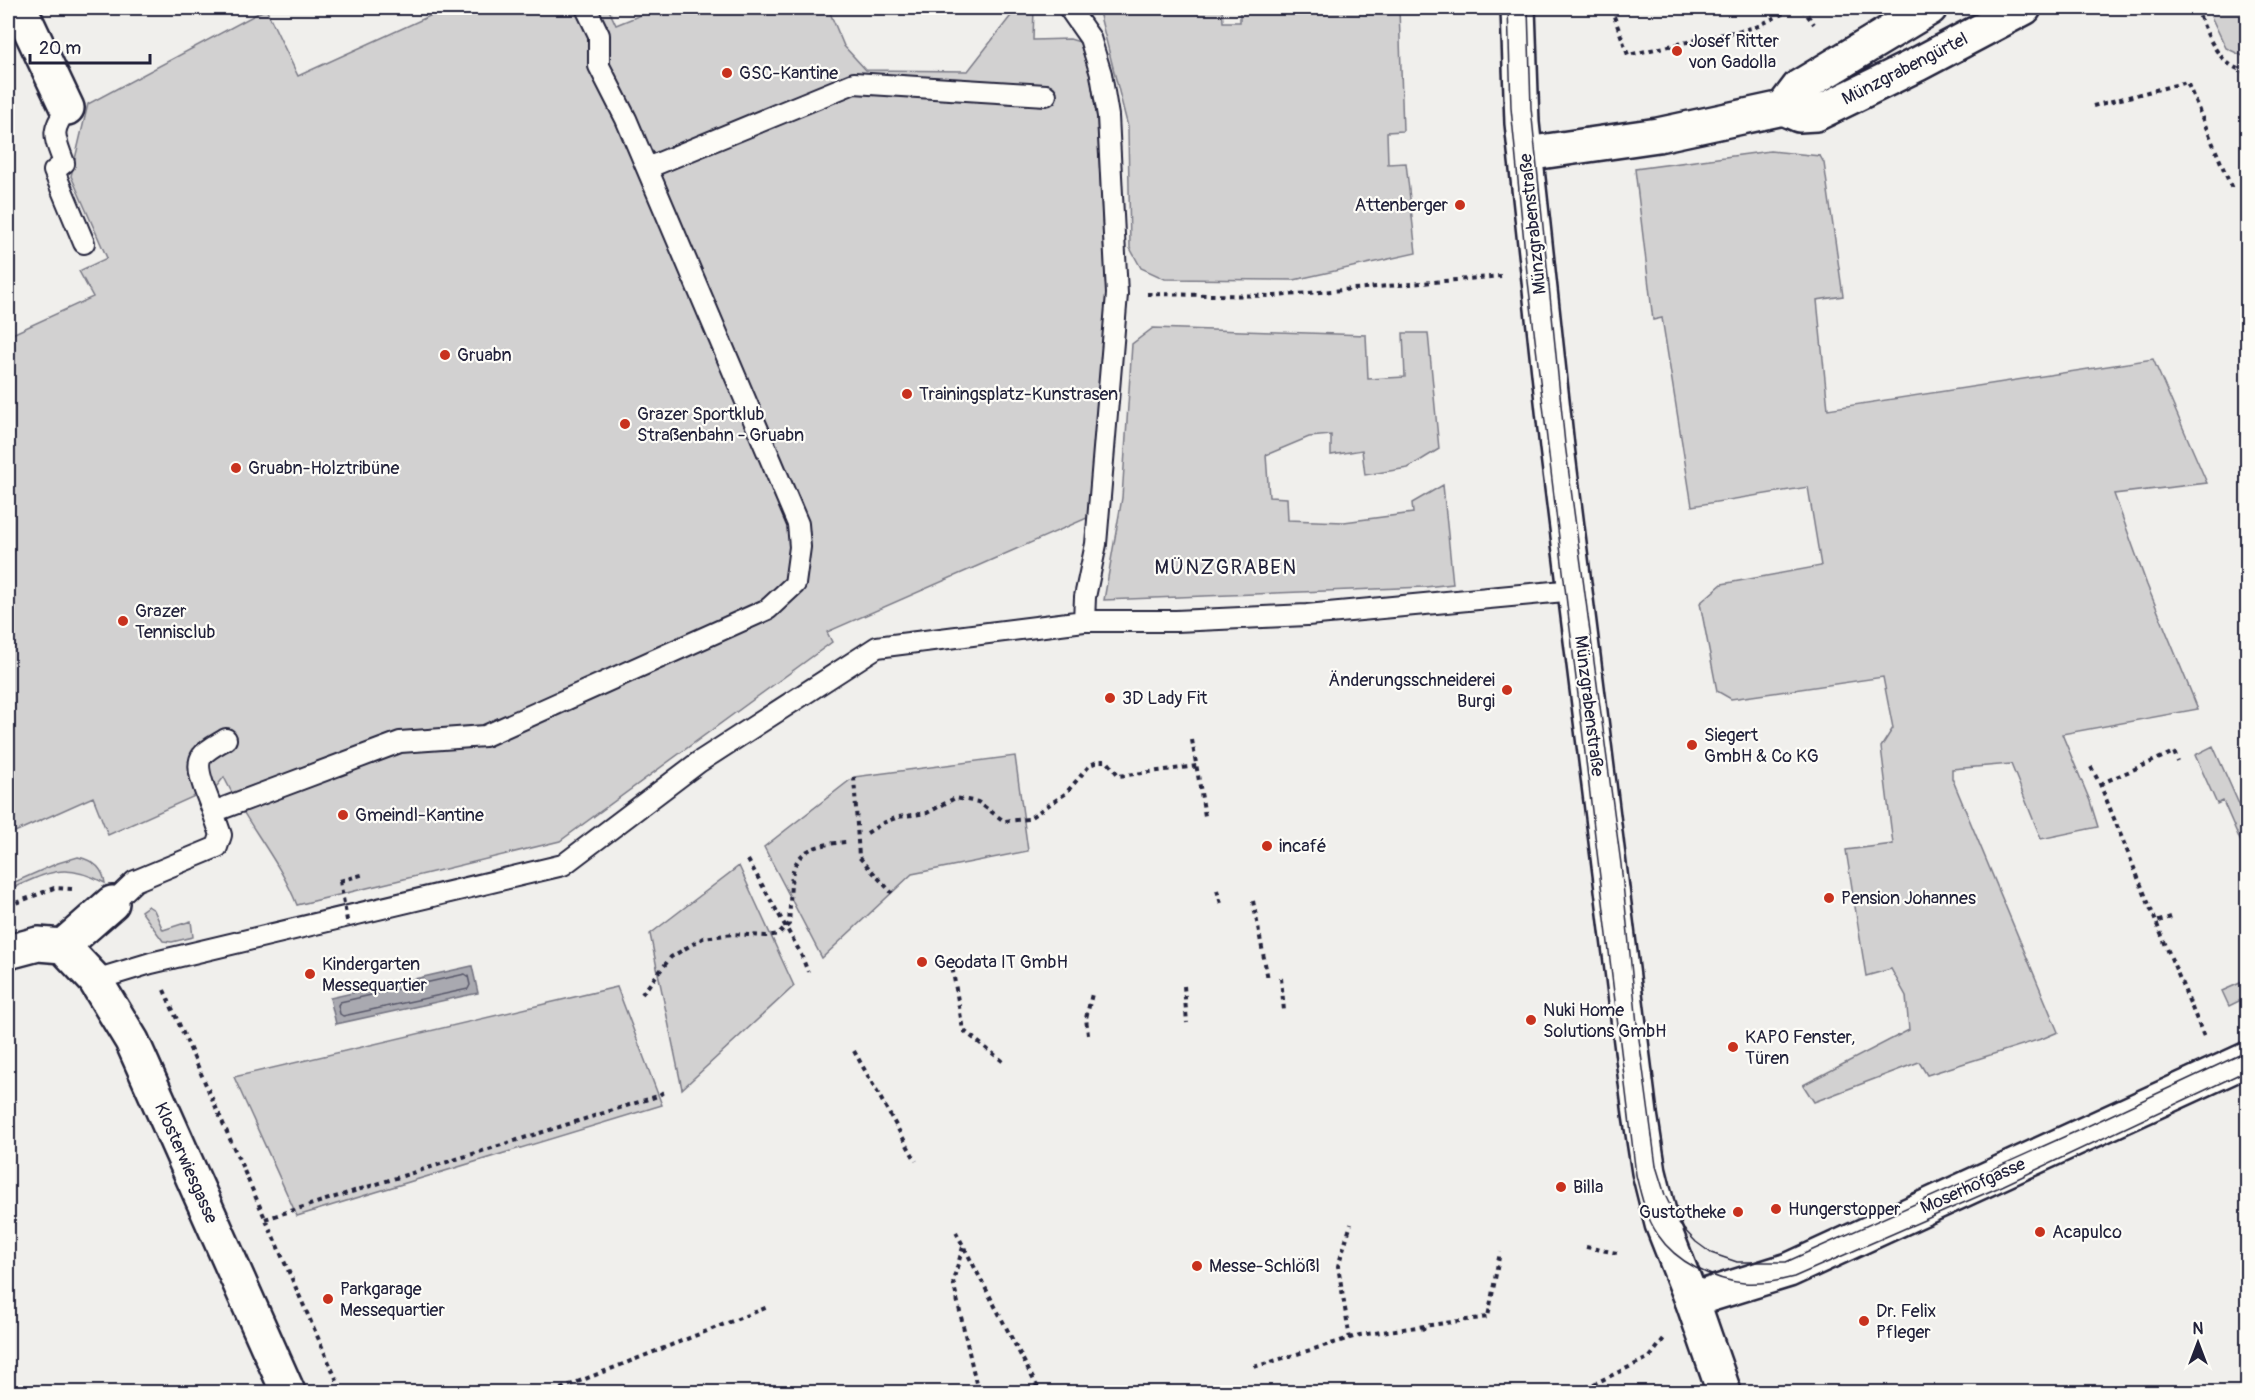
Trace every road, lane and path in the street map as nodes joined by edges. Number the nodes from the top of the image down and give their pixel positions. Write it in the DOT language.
graph roads {
  1 [pos="20,8"];
  2 [pos="586,8"];
  3 [pos="1069,8"];
  4 [pos="1518,8"];
  5 [pos="1611,8"];
  6 [pos="1794,8"];
  7 [pos="1802,8"];
  8 [pos="1930,8"];
  9 [pos="2024,8"];
  10 [pos="2196,8"];
  11 [pos="1814,24"];
  12 [pos="2247,72"];
  13 [pos="1046,95"];
  14 [pos="2093,106"];
  15 [pos="67,108"];
  16 [pos="1783,108"];
  17 [pos="1526,154"];
  18 [pos="647,168"];
  19 [pos="2232,189"];
  20 [pos="84,243"];
  21 [pos="1500,276"];
  22 [pos="1117,294"];
  23 [pos="1575,590"];
  24 [pos="1084,621"];
  25 [pos="226,739"];
  26 [pos="1192,740"];
  27 [pos="2178,762"];
  28 [pos="1197,766"];
  29 [pos="2091,767"];
  30 [pos="854,777"];
  31 [pos="2100,784"];
  32 [pos="213,812"];
  33 [pos="1205,816"];
  34 [pos="867,833"];
  35 [pos="847,842"];
  36 [pos="747,860"];
  37 [pos="365,874"];
  38 [pos="1217,890"];
  39 [pos="891,893"];
  40 [pos="1253,901"];
  41 [pos="112,903"];
  42 [pos="1222,907"];
  43 [pos="2171,916"];
  44 [pos="2156,922"];
  45 [pos="348,926"];
  46 [pos="787,928"];
  47 [pos="63,946"];
  48 [pos="8,952"];
  49 [pos="951,960"];
  50 [pos="808,972"];
  51 [pos="1281,978"];
  52 [pos="1268,979"];
  53 [pos="95,980"];
  54 [pos="1184,986"];
  55 [pos="642,994"];
  56 [pos="1092,994"];
  57 [pos="1284,1011"];
  58 [pos="1187,1023"];
  59 [pos="2198,1024"];
  60 [pos="1088,1035"];
  61 [pos="854,1051"];
  62 [pos="2247,1059"];
  63 [pos="1005,1063"];
  64 [pos="666,1090"];
  65 [pos="916,1161"];
  66 [pos="265,1219"];
  67 [pos="1351,1224"];
  68 [pos="957,1232"];
  69 [pos="963,1246"];
  70 [pos="1586,1247"];
  71 [pos="1500,1252"];
  72 [pos="1617,1253"];
  73 [pos="1692,1300"];
  74 [pos="768,1307"];
  75 [pos="1424,1326"];
  76 [pos="1424,1333"];
  77 [pos="1350,1339"];
  78 [pos="1650,1357"];
  79 [pos="1254,1367"];
  80 [pos="288,1392"];
  81 [pos="552,1392"];
  82 [pos="978,1392"];
  83 [pos="1040,1392"];
  84 [pos="1577,1392"];
  85 [pos="1724,1392"];
  1 -- 15 [label="street"];
  2 -- 18 [label="lane"];
  3 -- 22 [label="lane"];
  4 -- 17 [label="street, Münzgrabenstraße"];
  5 -- 6 [label="path"];
  7 -- 11 [label="path"];
  8 -- 16 [label="street, Münzgrabengürtel"];
  9 -- 16 [label="street, Münzgrabengürtel"];
  10 -- 12 [label="path"];
  13 -- 18 [label="lane"];
  14 -- 19 [label="path"];
  15 -- 20 [label="lane"];
  16 -- 17 [label="street, Münzgrabengürtel"];
  17 -- 23 [label="street, Münzgrabenstraße"];
  18 -- 32 [label="lane"];
  21 -- 22 [label="path"];
  22 -- 24 [label="lane"];
  23 -- 24 [label="lane"];
  23 -- 73 [label="street, Münzgrabenstraße"];
  24 -- 53 [label="lane"];
  25 -- 32 [label="lane"];
  26 -- 28 [label="path"];
  27 -- 31 [label="path"];
  28 -- 33 [label="path"];
  28 -- 34 [label="path"];
  29 -- 31 [label="path"];
  30 -- 39 [label="path, bridge"];
  31 -- 44 [label="path"];
  32 -- 41 [label="lane"];
  35 -- 46 [label="path"];
  36 -- 46 [label="path"];
  37 -- 45 [label="path, bridge"];
  38 -- 42 [label="path"];
  40 -- 52 [label="path"];
  41 -- 47 [label="street"];
  43 -- 44 [label="path"];
  44 -- 59 [label="path"];
  46 -- 50 [label="path"];
  46 -- 55 [label="path"];
  47 -- 48 [label="street"];
  47 -- 53 [label="street, Klosterwiesgasse"];
  49 -- 63 [label="path"];
  51 -- 57 [label="path"];
  53 -- 80 [label="street, Klosterwiesgasse"];
  54 -- 58 [label="path"];
  56 -- 60 [label="path"];
  61 -- 65 [label="path"];
  62 -- 73 [label="street, Moserhofgasse"];
  64 -- 66 [label="path"];
  67 -- 77 [label="path"];
  68 -- 69 [label="path"];
  69 -- 82 [label="path"];
  69 -- 83 [label="path"];
  70 -- 72 [label="path"];
  71 -- 75 [label="path"];
  73 -- 85 [label="street, Münzgrabenstraße"];
  74 -- 81 [label="path"];
  75 -- 76 [label="path"];
  75 -- 77 [label="path"];
  77 -- 79 [label="path"];
  78 -- 84 [label="path"];
}
